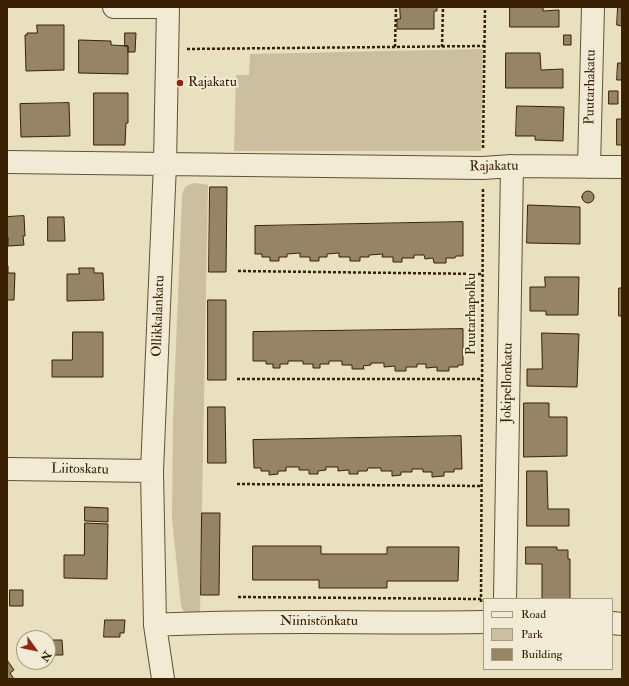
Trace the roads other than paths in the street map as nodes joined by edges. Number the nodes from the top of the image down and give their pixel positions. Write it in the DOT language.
graph roads {
  1 [pos="114,7"];
  2 [pos="168,7"];
  3 [pos="593,7"];
  4 [pos="7,162"];
  5 [pos="165,164"];
  6 [pos="512,166"];
  7 [pos="589,166"];
  8 [pos="622,167"];
  9 [pos="7,469"];
  10 [pos="152,471"];
  11 [pos="505,598"];
  12 [pos="482,622"];
  13 [pos="155,626"];
  14 [pos="163,679"];
  1 -- 2 [label="street"];
  2 -- 5 [label="street, Ollikkalankatu"];
  3 -- 7 [label="street, Puutarhakatu"];
  4 -- 5 [label="street, Rajakatu"];
  5 -- 6 [label="street, Rajakatu"];
  5 -- 10 [label="street, Ollikkalankatu"];
  6 -- 7 [label="street, Rajakatu"];
  6 -- 11 [label="street, Jokipellonkatu"];
  7 -- 8 [label="street, Rajakatu"];
  9 -- 10 [label="street, Liitoskatu"];
  10 -- 13 [label="street, Ollikkalankatu"];
  12 -- 13 [label="street, Niinistönkatu"];
  13 -- 14 [label="street, Ollikkalankatu"];
}
